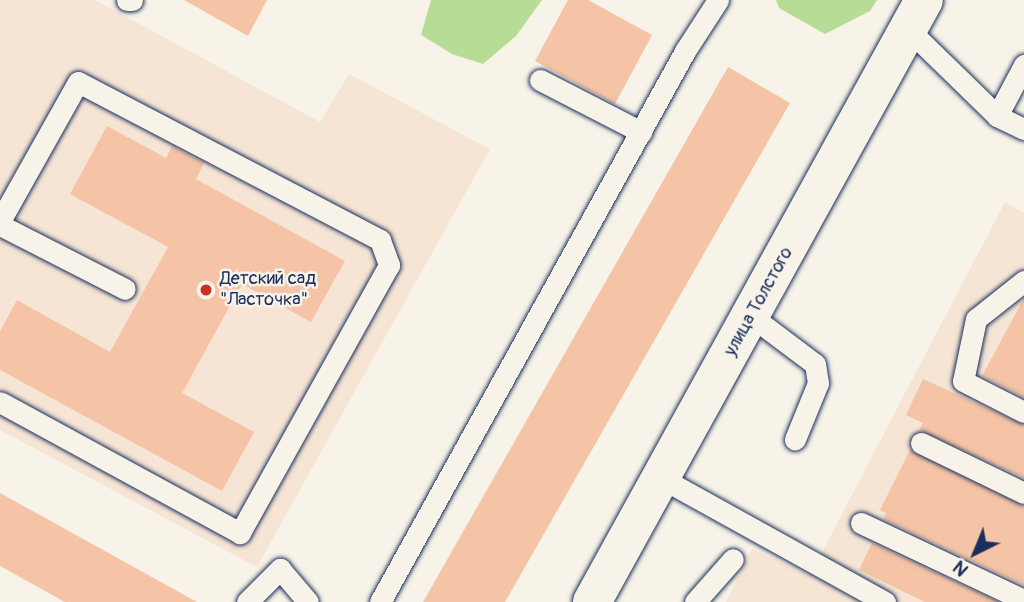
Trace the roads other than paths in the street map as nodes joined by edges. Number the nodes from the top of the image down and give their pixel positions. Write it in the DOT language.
graph roads {
  1 [pos="127,0"];
  2 [pos="132,0"];
  3 [pos="718,0"];
  4 [pos="916,15"];
  5 [pos="1024,65"];
  6 [pos="540,80"];
  7 [pos="997,116"];
  8 [pos="1024,129"];
  9 [pos="640,132"];
  10 [pos="0,223"];
  11 [pos="1024,281"];
  12 [pos="125,289"];
  13 [pos="751,316"];
  14 [pos="0,402"];
  15 [pos="1024,412"];
  16 [pos="795,439"];
  17 [pos="921,443"];
  18 [pos="663,479"];
  19 [pos="1024,492"];
  20 [pos="861,523"];
  21 [pos="733,559"];
  22 [pos="1024,600"];
  23 [pos="247,602"];
  24 [pos="308,602"];
  25 [pos="380,602"];
  26 [pos="592,602"];
  27 [pos="695,602"];
  28 [pos="885,602"];
  1 -- 2 [label="lane"];
  3 -- 9 [label="lane"];
  4 -- 7 [label="lane"];
  4 -- 13 [label="street, улица Толстого"];
  5 -- 7 [label="lane"];
  6 -- 9 [label="lane"];
  7 -- 8 [label="lane"];
  9 -- 25 [label="lane"];
  10 -- 12 [label="lane"];
  10 -- 14 [label="lane"];
  11 -- 15 [label="lane"];
  13 -- 16 [label="lane"];
  13 -- 18 [label="street, улица Толстого"];
  17 -- 19 [label="lane"];
  18 -- 26 [label="street, улица Толстого"];
  18 -- 28 [label="lane"];
  20 -- 22 [label="lane"];
  21 -- 27 [label="lane"];
  23 -- 24 [label="lane"];
}
